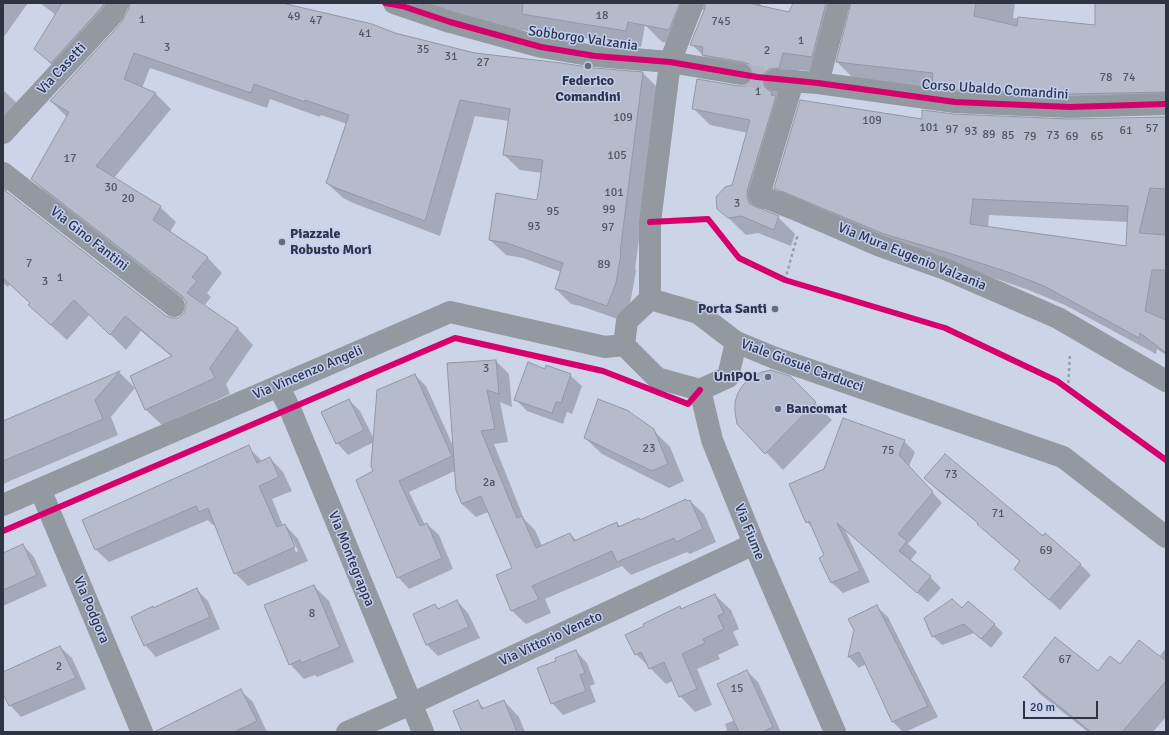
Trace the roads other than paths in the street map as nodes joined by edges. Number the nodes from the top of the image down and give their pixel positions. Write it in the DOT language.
graph roads {
  1 [pos="118,3"];
  2 [pos="693,3"];
  3 [pos="839,3"];
  4 [pos="395,4"];
  5 [pos="670,62"];
  6 [pos="742,74"];
  7 [pos="784,80"];
  8 [pos="818,83"];
  9 [pos="1166,104"];
  10 [pos="3,133"];
  11 [pos="3,173"];
  12 [pos="650,299"];
  13 [pos="174,306"];
  14 [pos="736,342"];
  15 [pos="624,344"];
  16 [pos="1166,382"];
  17 [pos="278,386"];
  18 [pos="700,390"];
  19 [pos="40,489"];
  20 [pos="3,505"];
  21 [pos="1166,537"];
  22 [pos="754,544"];
  23 [pos="410,704"];
  24 [pos="142,732"];
  25 [pos="348,732"];
  26 [pos="423,732"];
  27 [pos="835,732"];
  1 -- 10 [label="street, Via Casetti"];
  2 -- 5 [label="street"];
  3 -- 8 [label="street"];
  4 -- 5 [label="street, Sobborgo Valzania"];
  5 -- 6 [label="street"];
  5 -- 12 [label="street"];
  7 -- 8 [label="street, Corso Ubaldo Comandini"];
  7 -- 16 [label="street, Via Mura Eugenio Valzania"];
  8 -- 9 [label="street, Corso Ubaldo Comandini"];
  11 -- 13 [label="street, Via Gino Fantini"];
  12 -- 14 [label="street, Viale Giosuè Carducci"];
  12 -- 15 [label="street"];
  14 -- 18 [label="street"];
  14 -- 21 [label="street, Viale Giosuè Carducci"];
  15 -- 17 [label="street, Via Vincenzo Angeli"];
  15 -- 18 [label="street"];
  17 -- 19 [label="street, Via Vincenzo Angeli"];
  17 -- 23 [label="street, Via Montegrappa"];
  18 -- 22 [label="street, Via Fiume"];
  19 -- 20 [label="street, Via Vincenzo Angeli"];
  19 -- 24 [label="street, Via Podgora"];
  22 -- 23 [label="street, Via Vittorio Veneto"];
  22 -- 27 [label="street, Via Fiume"];
  23 -- 25 [label="street, Via Vittorio Veneto"];
  23 -- 26 [label="street, Via Montegrappa"];
}
